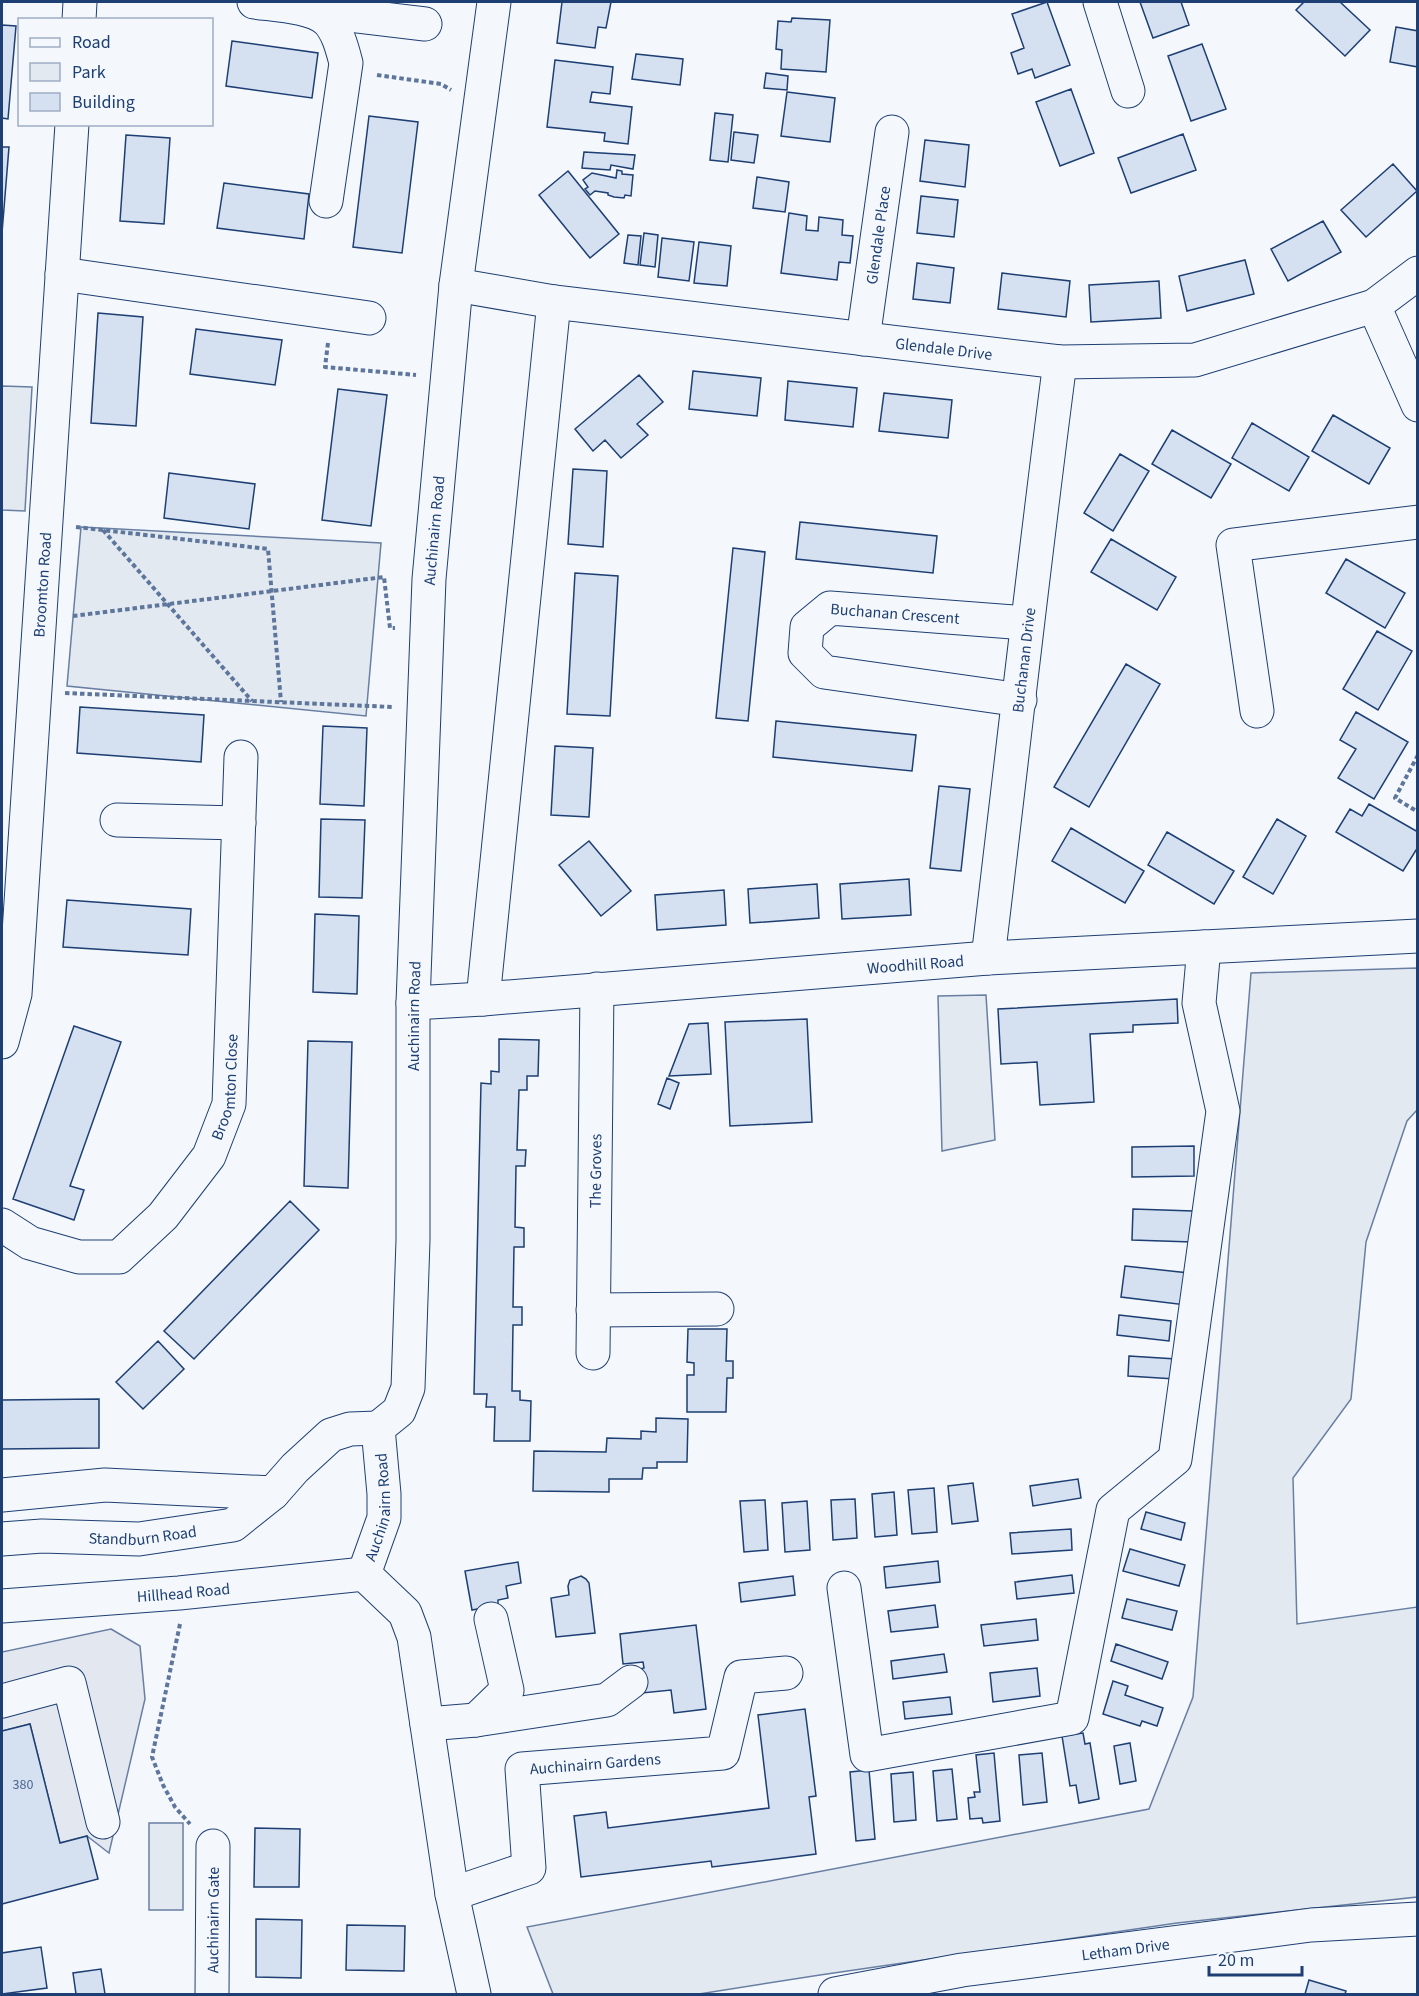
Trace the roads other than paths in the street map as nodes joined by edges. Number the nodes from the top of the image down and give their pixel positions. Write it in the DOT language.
graph roads {
  1 [pos="80,2"];
  2 [pos="254,2"];
  3 [pos="494,2"];
  4 [pos="1100,2"];
  5 [pos="306,10"];
  6 [pos="79,18"];
  7 [pos="425,24"];
  8 [pos="1128,91"];
  9 [pos="72,126"];
  10 [pos="892,132"];
  11 [pos="326,201"];
  12 [pos="1418,273"];
  13 [pos="62,274"];
  14 [pos="456,285"];
  15 [pos="554,302"];
  16 [pos="1374,306"];
  17 [pos="369,318"];
  18 [pos="863,339"];
  19 [pos="1059,362"];
  20 [pos="1418,405"];
  21 [pos="1418,522"];
  22 [pos="1026,623"];
  23 [pos="1020,700"];
  24 [pos="1257,711"];
  25 [pos="241,757"];
  26 [pos="117,820"];
  27 [pos="239,823"];
  28 [pos="1418,936"];
  29 [pos="1204,946"];
  30 [pos="988,958"];
  31 [pos="597,989"];
  32 [pos="483,999"];
  33 [pos="413,1003"];
  34 [pos="2,1042"];
  35 [pos="2,1225"];
  36 [pos="717,1309"];
  37 [pos="593,1310"];
  38 [pos="592,1353"];
  39 [pos="378,1428"];
  40 [pos="273,1493"];
  41 [pos="2,1495"];
  42 [pos="2,1539"];
  43 [pos="364,1574"];
  44 [pos="844,1588"];
  45 [pos="2,1606"];
  46 [pos="491,1619"];
  47 [pos="786,1673"];
  48 [pos="631,1682"];
  49 [pos="2,1701"];
  50 [pos="476,1720"];
  51 [pos="427,1724"];
  52 [pos="103,1822"];
  53 [pos="213,1846"];
  54 [pos="452,1894"];
  55 [pos="1418,1918"];
  56 [pos="962,1971"];
  57 [pos="212,1995"];
  58 [pos="474,1995"];
  59 [pos="835,1995"];
  60 [pos="984,1995"];
  1 -- 6 [label="street"];
  2 -- 5 [label="street"];
  3 -- 14 [label="street, Auchinairn Road"];
  4 -- 8 [label="street"];
  5 -- 7 [label="street"];
  5 -- 11 [label="street"];
  9 -- 13 [label="street, Broomton Road"];
  10 -- 18 [label="street, Glendale Place"];
  12 -- 16 [label="street, Glendale Drive"];
  13 -- 17 [label="street"];
  13 -- 34 [label="street, Broomton Road"];
  14 -- 15 [label="street, Glendale Drive"];
  14 -- 33 [label="street, Auchinairn Road"];
  15 -- 18 [label="street, Glendale Drive"];
  15 -- 32 [label="street"];
  16 -- 19 [label="street, Glendale Drive"];
  16 -- 20 [label="street"];
  18 -- 19 [label="street, Glendale Drive"];
  19 -- 22 [label="street, Buchanan Drive"];
  21 -- 24 [label="street"];
  22 -- 23 [label="street, Buchanan Drive"];
  22 -- 23 [label="street, Buchanan Crescent"];
  23 -- 30 [label="street, Buchanan Drive"];
  25 -- 27 [label="street, Broomton Close"];
  26 -- 27 [label="street"];
  27 -- 35 [label="street, Broomton Close"];
  28 -- 29 [label="street, Woodhill Road"];
  29 -- 30 [label="street, Woodhill Road"];
  29 -- 44 [label="street"];
  30 -- 31 [label="street, Woodhill Road"];
  31 -- 32 [label="street, Woodhill Road"];
  31 -- 37 [label="street, The Groves"];
  32 -- 33 [label="street, Woodhill Road"];
  33 -- 39 [label="street, Auchinairn Road"];
  36 -- 37 [label="street"];
  37 -- 38 [label="street, The Groves"];
  39 -- 40 [label="street, Standburn Road"];
  39 -- 43 [label="street, Auchinairn Road"];
  40 -- 41 [label="street"];
  40 -- 42 [label="street, Standburn Road"];
  43 -- 45 [label="street, Hillhead Road"];
  43 -- 51 [label="street, Auchinairn Road"];
  46 -- 50 [label="street"];
  47 -- 54 [label="street, Auchinairn Gardens"];
  48 -- 50 [label="street"];
  49 -- 52 [label="street"];
  50 -- 51 [label="street"];
  51 -- 54 [label="street, Auchinairn Road"];
  53 -- 57 [label="street, Auchinairn Gate"];
  54 -- 58 [label="street, Auchinairn Road"];
  55 -- 56 [label="street, Letham Drive"];
  56 -- 59 [label="street, Letham Drive"];
  56 -- 60 [label="street"];
}
